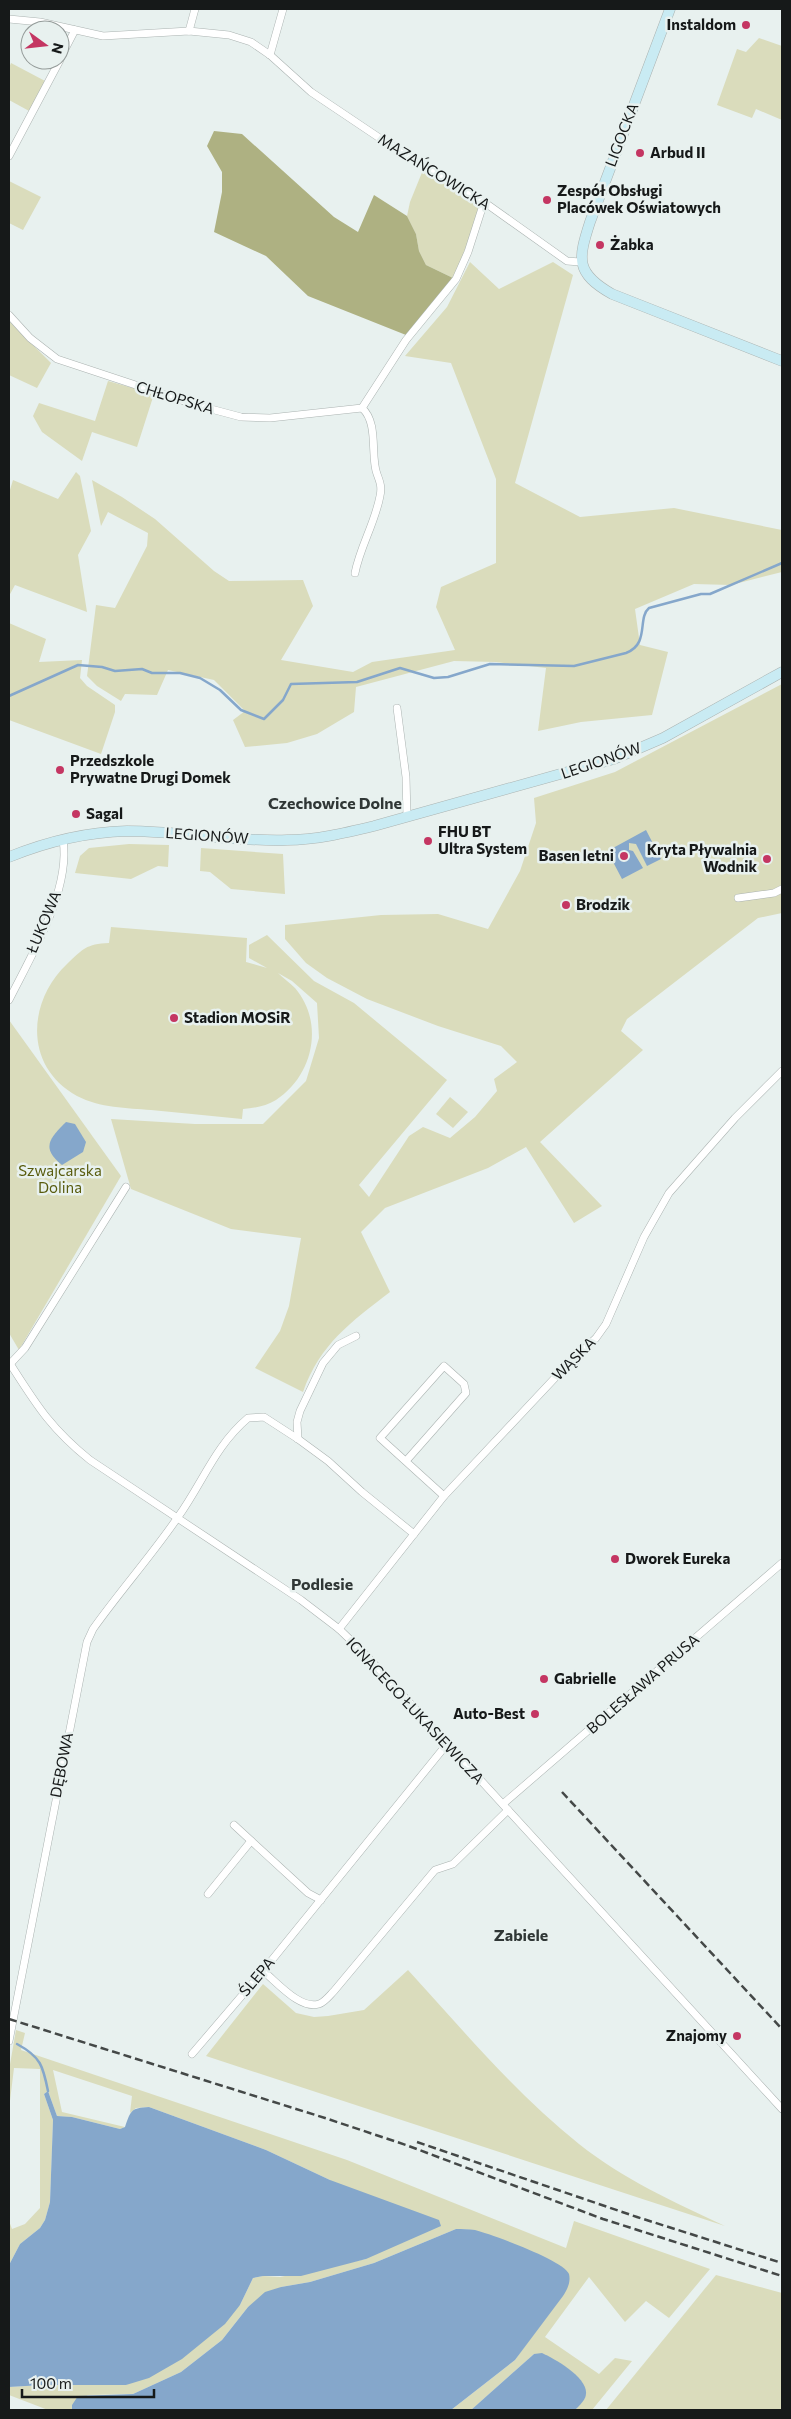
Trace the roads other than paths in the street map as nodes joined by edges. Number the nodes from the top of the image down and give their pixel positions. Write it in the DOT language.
graph roads {
  1 [pos="195,9"];
  2 [pos="283,9"];
  3 [pos="670,9"];
  4 [pos="9,19"];
  5 [pos="75,30"];
  6 [pos="189,31"];
  7 [pos="70,40"];
  8 [pos="270,55"];
  9 [pos="55,70"];
  10 [pos="9,156"];
  11 [pos="484,202"];
  12 [pos="580,262"];
  13 [pos="9,315"];
  14 [pos="782,361"];
  15 [pos="362,408"];
  16 [pos="355,573"];
  17 [pos="782,672"];
  18 [pos="398,708"];
  19 [pos="407,817"];
  20 [pos="63,840"];
  21 [pos="9,857"];
  22 [pos="782,889"];
  23 [pos="738,898"];
  24 [pos="9,1000"];
  25 [pos="782,1071"];
  26 [pos="126,1187"];
  27 [pos="356,1336"];
  28 [pos="9,1363"];
  29 [pos="298,1439"];
  30 [pos="406,1461"];
  31 [pos="444,1496"];
  32 [pos="178,1517"];
  33 [pos="414,1534"];
  34 [pos="782,1563"];
  35 [pos="339,1629"];
  36 [pos="447,1744"];
  37 [pos="505,1807"];
  38 [pos="234,1825"];
  39 [pos="252,1840"];
  40 [pos="208,1894"];
  41 [pos="321,1900"];
  42 [pos="263,1971"];
  43 [pos="9,2041"];
  44 [pos="192,2054"];
  45 [pos="782,2109"];
  1 -- 6 [label="street"];
  2 -- 8 [label="street"];
  3 -- 12 [label="street, LIGOCKA"];
  4 -- 5 [label="street, MAZAŃCOWICKA"];
  5 -- 6 [label="street, MAZAŃCOWICKA"];
  5 -- 7 [label="street"];
  6 -- 8 [label="street, MAZAŃCOWICKA"];
  8 -- 11 [label="street, MAZAŃCOWICKA"];
  9 -- 10 [label="street"];
  11 -- 12 [label="street, MAZAŃCOWICKA"];
  11 -- 15 [label="street"];
  12 -- 14 [label="street"];
  13 -- 15 [label="street, CHŁOPSKA"];
  15 -- 16 [label="street"];
  17 -- 19 [label="street, LEGIONÓW"];
  18 -- 19 [label="street"];
  19 -- 20 [label="street, LEGIONÓW"];
  20 -- 21 [label="street, LEGIONÓW"];
  20 -- 24 [label="street, ŁUKOWA"];
  22 -- 23 [label="street"];
  25 -- 31 [label="street, WĄSKA"];
  26 -- 28 [label="street"];
  27 -- 29 [label="street"];
  28 -- 32 [label="street, IGNACEGO ŁUKASIEWICZA"];
  29 -- 32 [label="street, DĘBOWA"];
  29 -- 33 [label="street, DĘBOWA"];
  30 -- 30 [label="street"];
  30 -- 31 [label="street"];
  31 -- 33 [label="street, WĄSKA"];
  32 -- 35 [label="street, IGNACEGO ŁUKASIEWICZA"];
  32 -- 43 [label="street, DĘBOWA"];
  33 -- 35 [label="street, WĄSKA"];
  34 -- 37 [label="street, BOLESŁAWA PRUSA"];
  35 -- 36 [label="street, IGNACEGO ŁUKASIEWICZA"];
  36 -- 37 [label="street, IGNACEGO ŁUKASIEWICZA"];
  36 -- 41 [label="street, ŚLEPA"];
  37 -- 42 [label="street, BOLESŁAWA PRUSA"];
  37 -- 45 [label="street, IGNACEGO ŁUKASIEWICZA"];
  38 -- 39 [label="street"];
  39 -- 40 [label="street"];
  39 -- 41 [label="street"];
  41 -- 42 [label="street, ŚLEPA"];
  42 -- 44 [label="street, ŚLEPA"];
}
